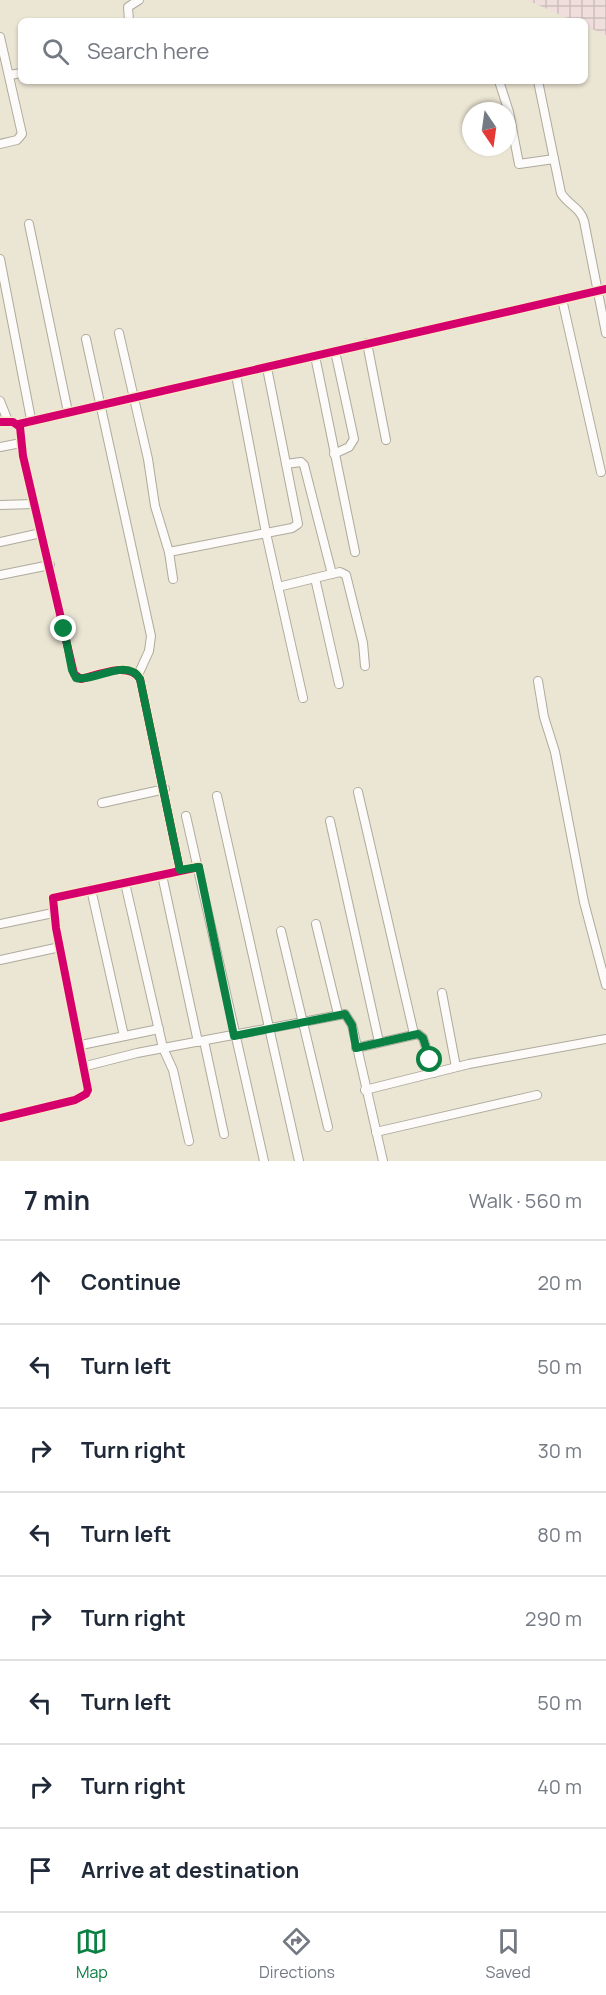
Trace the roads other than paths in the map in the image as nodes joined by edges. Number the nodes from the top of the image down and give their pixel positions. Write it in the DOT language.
graph roads {
  1 [pos="139,0"];
  2 [pos="129,18"];
  3 [pos="0,36"];
  4 [pos="18,74"];
  5 [pos="10,75"];
  6 [pos="500,84"];
  7 [pos="539,84"];
  8 [pos="0,144"];
  9 [pos="554,159"];
  10 [pos="29,224"];
  11 [pos="0,259"];
  12 [pos="602,290"];
  13 [pos="562,299"];
  14 [pos="119,333"];
  15 [pos="606,333"];
  16 [pos="86,339"];
  17 [pos="366,343"];
  18 [pos="335,351"];
  19 [pos="315,356"];
  20 [pos="267,368"];
  21 [pos="236,375"];
  22 [pos="132,398"];
  23 [pos="0,401"];
  24 [pos="100,404"];
  25 [pos="68,412"];
  26 [pos="31,419"];
  27 [pos="4,421"];
  28 [pos="19,424"];
  29 [pos="386,440"];
  30 [pos="21,443"];
  31 [pos="0,447"];
  32 [pos="334,454"];
  33 [pos="286,464"];
  34 [pos="601,472"];
  35 [pos="34,504"];
  36 [pos="0,505"];
  37 [pos="41,533"];
  38 [pos="266,533"];
  39 [pos="0,542"];
  40 [pos="169,552"];
  41 [pos="355,552"];
  42 [pos="50,565"];
  43 [pos="332,574"];
  44 [pos="0,575"];
  45 [pos="315,578"];
  46 [pos="173,579"];
  47 [pos="278,587"];
  48 [pos="365,666"];
  49 [pos="138,675"];
  50 [pos="538,681"];
  51 [pos="339,684"];
  52 [pos="303,698"];
  53 [pos="165,789"];
  54 [pos="358,792"];
  55 [pos="217,796"];
  56 [pos="102,802"];
  57 [pos="186,816"];
  58 [pos="330,821"];
  59 [pos="199,867"];
  60 [pos="180,870"];
  61 [pos="162,875"];
  62 [pos="125,883"];
  63 [pos="91,889"];
  64 [pos="53,913"];
  65 [pos="0,924"];
  66 [pos="316,924"];
  67 [pos="281,931"];
  68 [pos="60,947"];
  69 [pos="0,960"];
  70 [pos="606,985"];
  71 [pos="442,993"];
  72 [pos="338,1014"];
  73 [pos="303,1021"];
  74 [pos="159,1029"];
  75 [pos="269,1029"];
  76 [pos="414,1034"];
  77 [pos="124,1036"];
  78 [pos="234,1036"];
  79 [pos="606,1039"];
  80 [pos="201,1041"];
  81 [pos="379,1042"];
  82 [pos="81,1045"];
  83 [pos="163,1048"];
  84 [pos="356,1048"];
  85 [pos="86,1066"];
  86 [pos="456,1067"];
  87 [pos="434,1073"];
  88 [pos="365,1090"];
  89 [pos="537,1095"];
  90 [pos="0,1118"];
  91 [pos="328,1127"];
  92 [pos="376,1132"];
  93 [pos="224,1134"];
  94 [pos="189,1141"];
  95 [pos="264,1161"];
  96 [pos="299,1161"];
  97 [pos="383,1161"];
  1 -- 2 [label="street"];
  3 -- 5 [label="street"];
  4 -- 5 [label="street"];
  5 -- 8 [label="street"];
  6 -- 9 [label="street"];
  7 -- 9 [label="street"];
  9 -- 12 [label="street"];
  10 -- 25 [label="street"];
  11 -- 26 [label="street"];
  12 -- 13 [label="street"];
  12 -- 15 [label="street"];
  13 -- 17 [label="street"];
  13 -- 34 [label="street"];
  14 -- 22 [label="street"];
  16 -- 24 [label="street"];
  17 -- 18 [label="street"];
  17 -- 29 [label="street"];
  18 -- 19 [label="street"];
  18 -- 32 [label="street"];
  19 -- 20 [label="street"];
  19 -- 32 [label="street"];
  20 -- 21 [label="street"];
  20 -- 33 [label="street"];
  21 -- 22 [label="street"];
  21 -- 38 [label="street"];
  22 -- 24 [label="street"];
  22 -- 40 [label="street"];
  23 -- 27 [label="street"];
  24 -- 25 [label="street"];
  24 -- 49 [label="street"];
  25 -- 26 [label="street"];
  26 -- 28 [label="street"];
  27 -- 28 [label="street"];
  28 -- 30 [label="street"];
  30 -- 31 [label="street"];
  30 -- 35 [label="street"];
  32 -- 41 [label="street"];
  33 -- 38 [label="street"];
  33 -- 43 [label="street"];
  35 -- 36 [label="street"];
  35 -- 37 [label="street"];
  37 -- 39 [label="street"];
  37 -- 42 [label="street"];
  38 -- 40 [label="street"];
  38 -- 47 [label="street"];
  40 -- 46 [label="street"];
  42 -- 44 [label="street"];
  42 -- 49 [label="street"];
  43 -- 45 [label="street"];
  43 -- 48 [label="street"];
  45 -- 47 [label="street"];
  45 -- 51 [label="street"];
  47 -- 52 [label="street"];
  49 -- 53 [label="street"];
  50 -- 70 [label="street"];
  53 -- 56 [label="street"];
  53 -- 60 [label="street"];
  54 -- 76 [label="street"];
  55 -- 75 [label="street"];
  57 -- 59 [label="street"];
  58 -- 81 [label="street"];
  59 -- 60 [label="street"];
  59 -- 78 [label="street"];
  60 -- 61 [label="street"];
  61 -- 62 [label="street"];
  61 -- 80 [label="street"];
  62 -- 63 [label="street"];
  62 -- 74 [label="street"];
  63 -- 64 [label="street"];
  63 -- 77 [label="street"];
  64 -- 65 [label="street"];
  64 -- 68 [label="street"];
  66 -- 72 [label="street"];
  67 -- 73 [label="street"];
  68 -- 69 [label="street"];
  68 -- 82 [label="street"];
  71 -- 86 [label="street"];
  72 -- 73 [label="street"];
  72 -- 84 [label="street"];
  73 -- 75 [label="street"];
  73 -- 91 [label="street"];
  74 -- 77 [label="street"];
  74 -- 83 [label="street"];
  75 -- 78 [label="street"];
  75 -- 96 [label="street"];
  76 -- 81 [label="street"];
  76 -- 87 [label="street"];
  77 -- 82 [label="street"];
  78 -- 80 [label="street"];
  78 -- 95 [label="street"];
  79 -- 86 [label="street"];
  80 -- 83 [label="street"];
  80 -- 93 [label="street"];
  81 -- 84 [label="street"];
  82 -- 85 [label="street"];
  83 -- 85 [label="street"];
  83 -- 94 [label="street"];
  84 -- 88 [label="street"];
  85 -- 90 [label="street"];
  86 -- 87 [label="street"];
  87 -- 88 [label="street"];
  88 -- 92 [label="street"];
  89 -- 92 [label="street"];
  92 -- 97 [label="street"];
}
